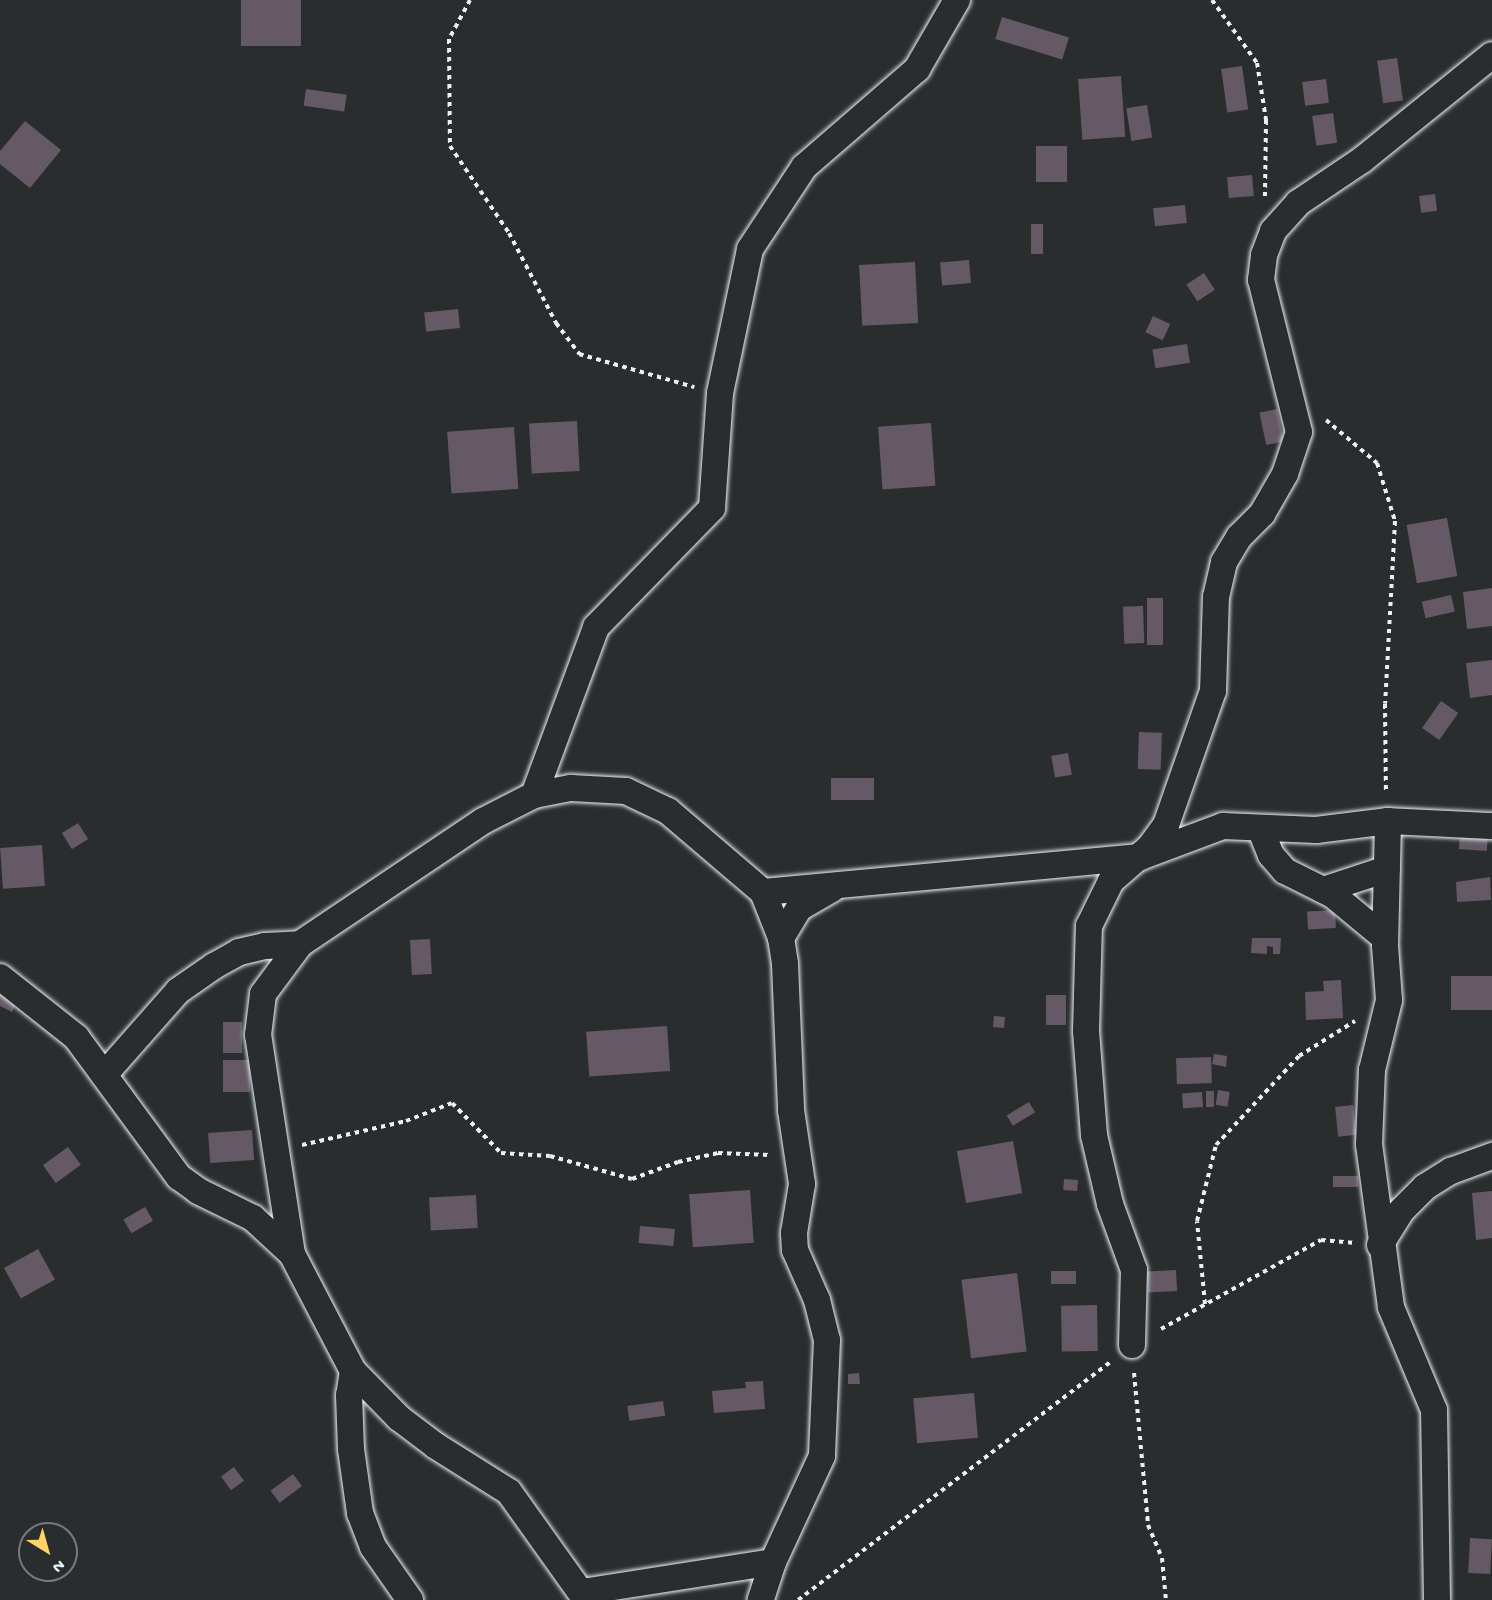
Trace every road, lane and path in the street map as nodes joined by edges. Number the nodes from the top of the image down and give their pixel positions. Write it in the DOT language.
graph roads {
  1 [pos="470,0"];
  2 [pos="957,0"];
  3 [pos="1212,0"];
  4 [pos="1492,55"];
  5 [pos="1273,231"];
  6 [pos="720,393"];
  7 [pos="1293,401"];
  8 [pos="534,795"];
  9 [pos="1388,821"];
  10 [pos="1492,826"];
  11 [pos="1260,828"];
  12 [pos="1140,857"];
  13 [pos="1387,868"];
  14 [pos="840,885"];
  15 [pos="1323,890"];
  16 [pos="763,892"];
  17 [pos="781,938"];
  18 [pos="1385,938"];
  19 [pos="300,944"];
  20 [pos="0,977"];
  21 [pos="1389,1000"];
  22 [pos="104,1075"];
  23 [pos="275,1152"];
  24 [pos="1492,1156"];
  25 [pos="802,1184"];
  26 [pos="1380,1245"];
  27 [pos="292,1254"];
  28 [pos="1205,1304"];
  29 [pos="1132,1345"];
  30 [pos="353,1371"];
  31 [pos="773,1562"];
  32 [pos="584,1596"];
  33 [pos="410,1600"];
  34 [pos="761,1600"];
  35 [pos="798,1600"];
  36 [pos="1166,1600"];
  37 [pos="1437,1600"];
  1 -- 6 [label="path"];
  2 -- 6 [label="street"];
  3 -- 5 [label="path"];
  4 -- 5 [label="street"];
  5 -- 7 [label="street"];
  6 -- 8 [label="street"];
  7 -- 9 [label="path"];
  7 -- 12 [label="street"];
  8 -- 16 [label="street"];
  8 -- 19 [label="street"];
  9 -- 10 [label="street"];
  9 -- 11 [label="street"];
  9 -- 13 [label="street"];
  11 -- 12 [label="street"];
  11 -- 15 [label="street"];
  12 -- 14 [label="street"];
  12 -- 29 [label="street"];
  13 -- 15 [label="street"];
  13 -- 18 [label="street"];
  14 -- 16 [label="street"];
  14 -- 17 [label="street"];
  15 -- 18 [label="street"];
  16 -- 17 [label="street"];
  17 -- 25 [label="street"];
  18 -- 21 [label="street"];
  19 -- 22 [label="street"];
  19 -- 23 [label="street"];
  20 -- 22 [label="street"];
  21 -- 26 [label="street"];
  21 -- 28 [label="path"];
  22 -- 27 [label="street"];
  23 -- 25 [label="path"];
  23 -- 27 [label="street"];
  24 -- 26 [label="street"];
  25 -- 31 [label="street"];
  26 -- 28 [label="path"];
  26 -- 37 [label="street"];
  27 -- 30 [label="street"];
  28 -- 29 [label="path"];
  29 -- 35 [label="path"];
  29 -- 36 [label="path"];
  30 -- 32 [label="street"];
  30 -- 33 [label="street"];
  31 -- 32 [label="street"];
  31 -- 34 [label="street"];
}
